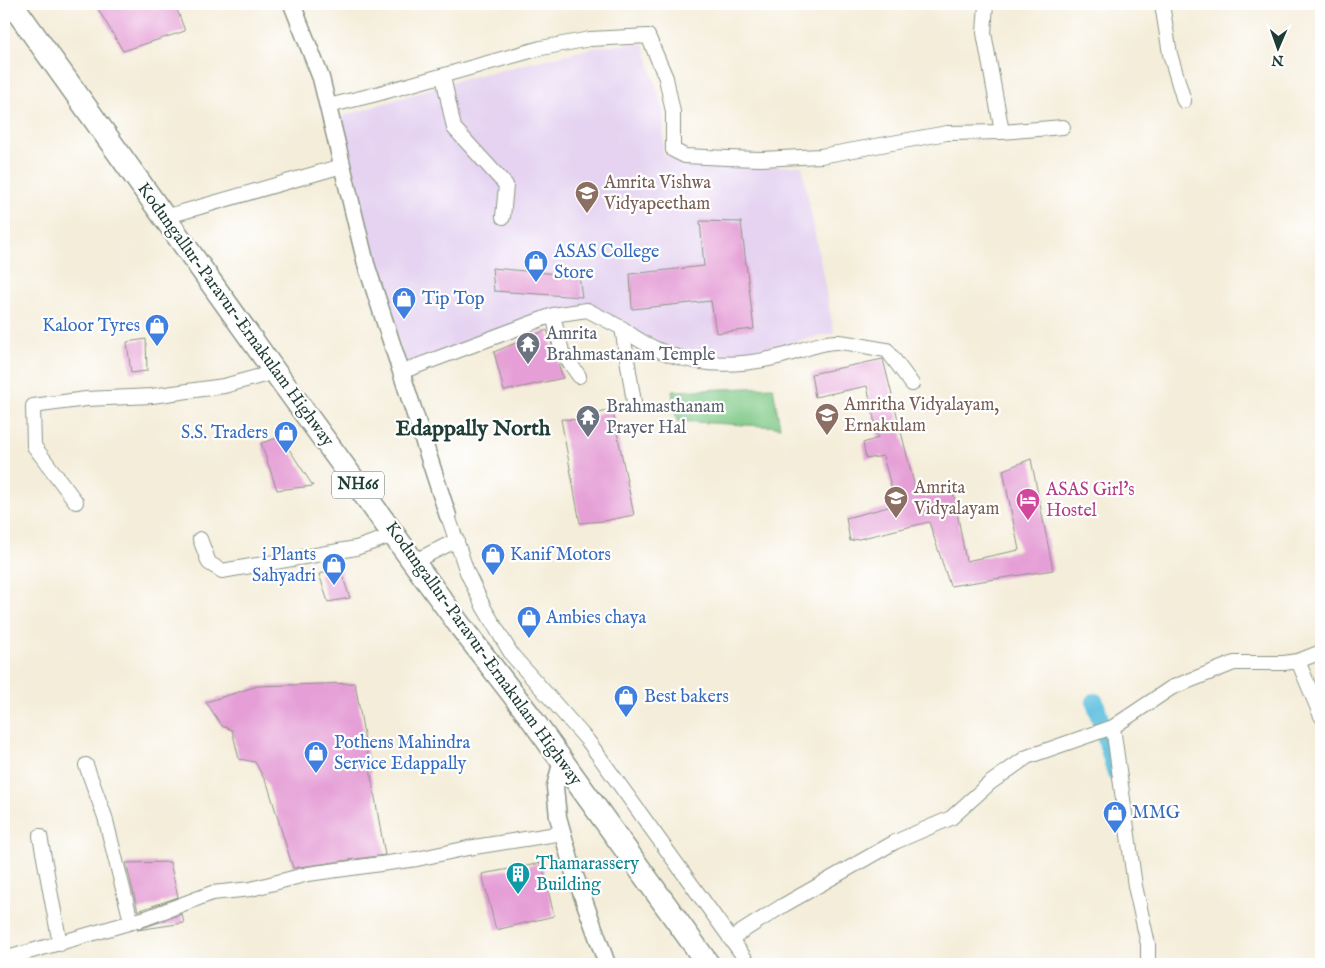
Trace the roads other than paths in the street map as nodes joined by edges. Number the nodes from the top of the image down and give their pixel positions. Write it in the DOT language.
graph roads {
  1 [pos="12,4"];
  2 [pos="292,4"];
  3 [pos="986,4"];
  4 [pos="1162,4"];
  5 [pos="443,76"];
  6 [pos="1184,101"];
  7 [pos="328,106"];
  8 [pos="1063,127"];
  9 [pos="1002,132"];
  10 [pos="342,166"];
  11 [pos="165,217"];
  12 [pos="503,217"];
  13 [pos="553,315"];
  14 [pos="622,328"];
  15 [pos="275,372"];
  16 [pos="401,372"];
  17 [pos="579,376"];
  18 [pos="912,384"];
  19 [pos="634,402"];
  20 [pos="76,502"];
  21 [pos="448,516"];
  22 [pos="394,535"];
  23 [pos="200,539"];
  24 [pos="457,540"];
  25 [pos="413,562"];
  26 [pos="1321,652"];
  27 [pos="512,655"];
  28 [pos="1298,661"];
  29 [pos="491,666"];
  30 [pos="1321,716"];
  31 [pos="1111,728"];
  32 [pos="562,760"];
  33 [pos="86,765"];
  34 [pos="563,833"];
  35 [pos="40,836"];
  36 [pos="131,921"];
  37 [pos="730,939"];
  38 [pos="60,944"];
  39 [pos="4,959"];
  40 [pos="607,964"];
  41 [pos="708,964"];
  42 [pos="749,964"];
  43 [pos="1148,964"];
  1 -- 11 [label="highway, Kodungallur-Paravur-Ernakulam Highway / NH66"];
  2 -- 7 [label="street"];
  3 -- 9 [label="street"];
  4 -- 6 [label="street"];
  5 -- 7 [label="street"];
  5 -- 9 [label="street"];
  5 -- 12 [label="street"];
  7 -- 10 [label="street"];
  8 -- 9 [label="street"];
  10 -- 11 [label="street"];
  10 -- 16 [label="street"];
  11 -- 15 [label="highway, Kodungallur-Paravur-Ernakulam Highway / NH66"];
  13 -- 14 [label="street"];
  13 -- 16 [label="street"];
  13 -- 17 [label="street"];
  14 -- 18 [label="street"];
  14 -- 19 [label="street"];
  15 -- 20 [label="street"];
  15 -- 22 [label="highway, Kodungallur-Paravur-Ernakulam Highway / NH66"];
  16 -- 21 [label="street"];
  21 -- 24 [label="street"];
  22 -- 23 [label="street"];
  22 -- 25 [label="highway, Kodungallur-Paravur-Ernakulam Highway / NH66"];
  24 -- 25 [label="street"];
  24 -- 27 [label="street"];
  25 -- 29 [label="highway, Kodungallur-Paravur-Ernakulam Highway / NH66"];
  26 -- 28 [label="street"];
  27 -- 29 [label="street"];
  27 -- 37 [label="street"];
  28 -- 30 [label="street"];
  28 -- 31 [label="street"];
  29 -- 32 [label="highway, Kodungallur-Paravur-Ernakulam Highway / NH66"];
  31 -- 37 [label="street"];
  31 -- 43 [label="street"];
  32 -- 34 [label="street"];
  32 -- 41 [label="highway, Kodungallur-Paravur-Ernakulam Highway / NH66"];
  33 -- 36 [label="street"];
  34 -- 36 [label="street"];
  34 -- 40 [label="street"];
  35 -- 38 [label="street"];
  36 -- 38 [label="street"];
  37 -- 42 [label="street"];
  38 -- 39 [label="street"];
}
